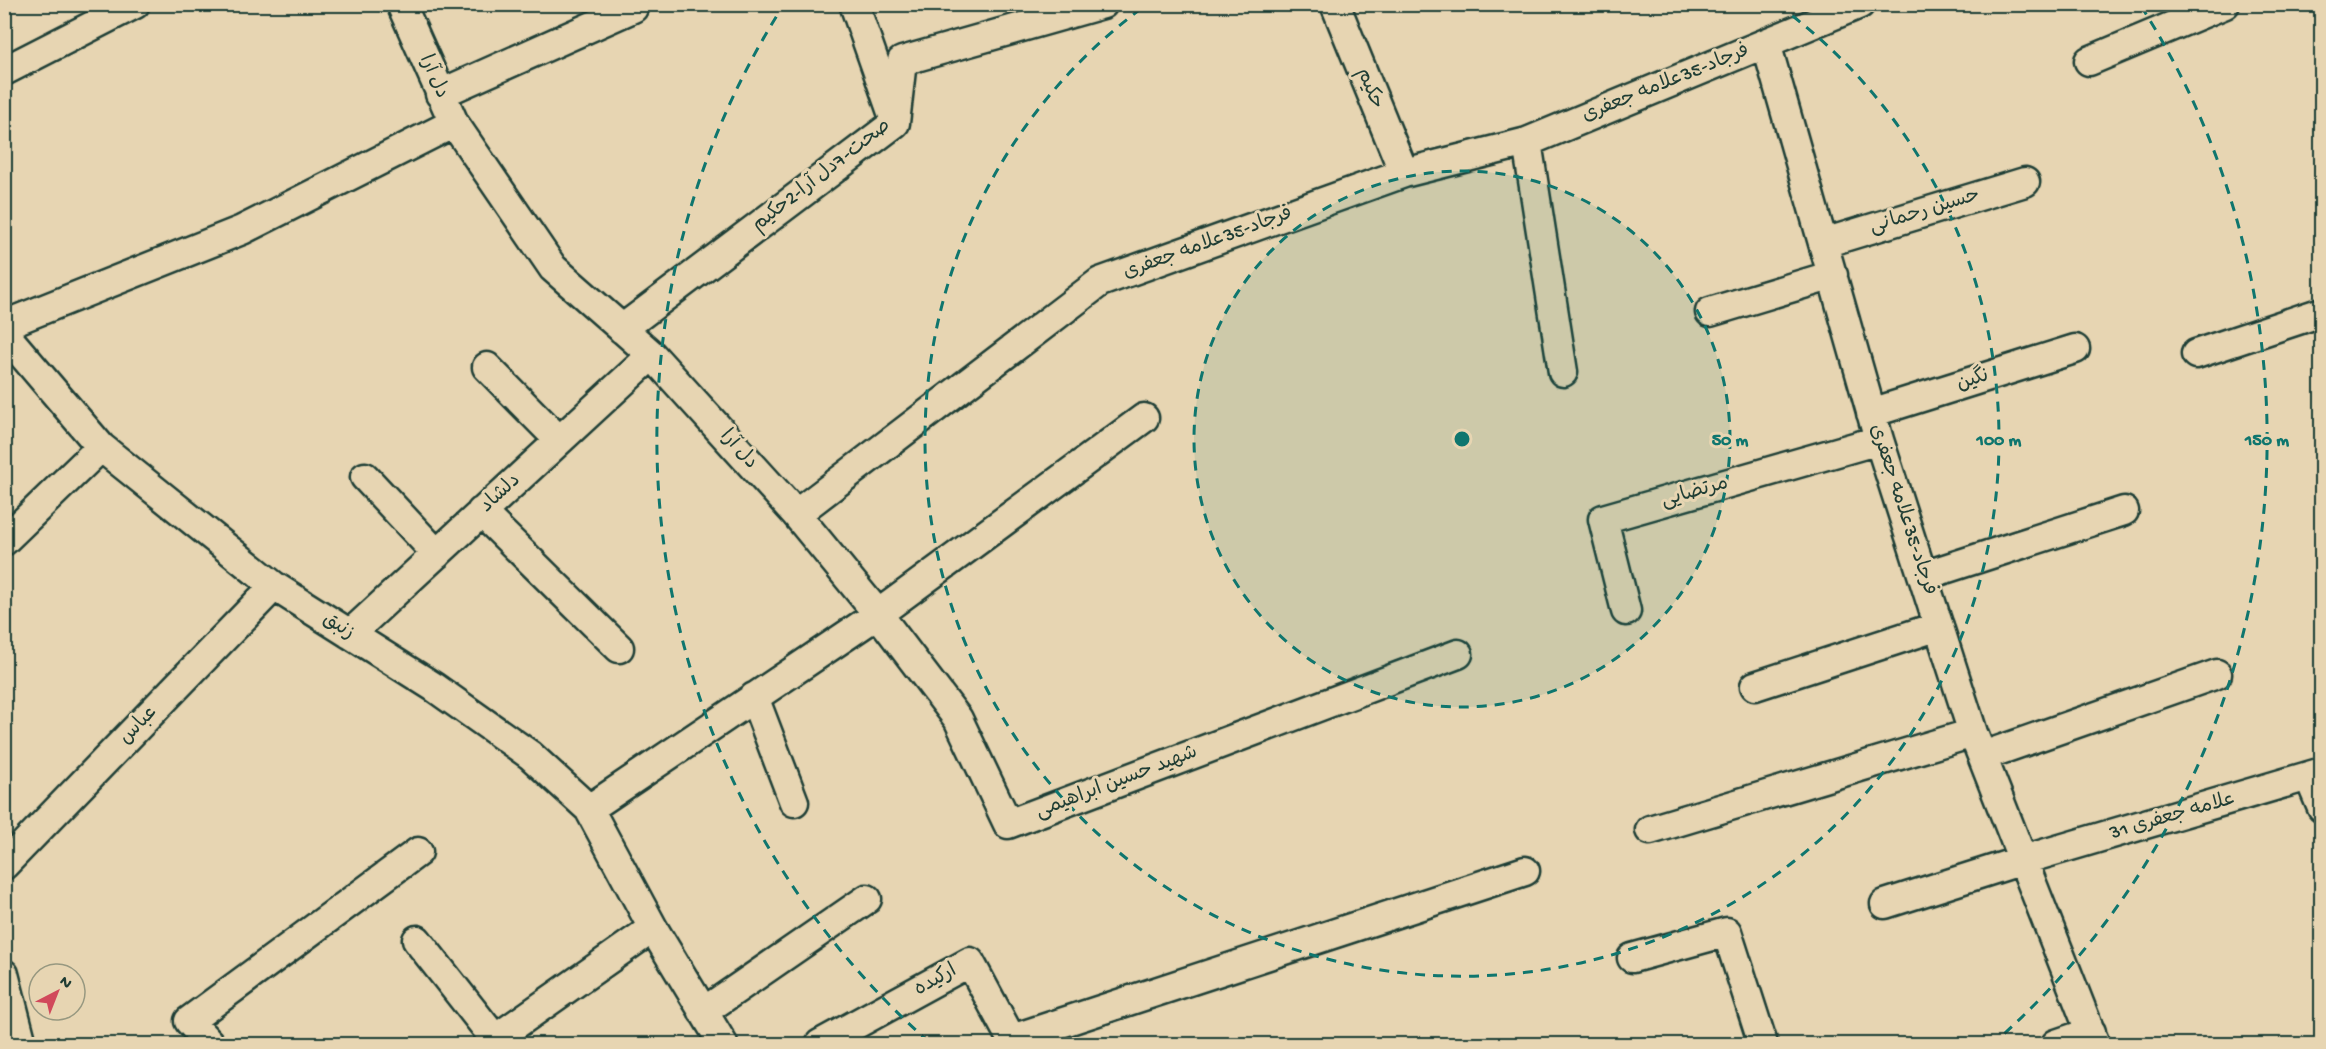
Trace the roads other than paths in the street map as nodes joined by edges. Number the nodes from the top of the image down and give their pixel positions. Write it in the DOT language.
graph roads {
  1 [pos="135,4"];
  2 [pos="401,4"];
  3 [pos="854,4"];
  4 [pos="1103,4"];
  5 [pos="1335,4"];
  6 [pos="1860,4"];
  7 [pos="2225,4"];
  8 [pos="633,8"];
  9 [pos="1766,43"];
  10 [pos="2089,61"];
  11 [pos="4,71"];
  12 [pos="440,94"];
  13 [pos="454,123"];
  14 [pos="895,123"];
  15 [pos="1527,142"];
  16 [pos="1404,173"];
  17 [pos="2025,182"];
  18 [pos="1824,243"];
  19 [pos="1833,275"];
  20 [pos="1710,312"];
  21 [pos="2322,312"];
  22 [pos="4,325"];
  23 [pos="622,329"];
  24 [pos="4,333"];
  25 [pos="2075,349"];
  26 [pos="2196,354"];
  27 [pos="652,355"];
  28 [pos="487,367"];
  29 [pos="1563,372"];
  30 [pos="1871,413"];
  31 [pos="1144,418"];
  32 [pos="559,440"];
  33 [pos="1879,440"];
  34 [pos="101,447"];
  35 [pos="365,477"];
  36 [pos="2124,511"];
  37 [pos="481,512"];
  38 [pos="796,514"];
  39 [pos="4,541"];
  40 [pos="437,554"];
  41 [pos="1923,576"];
  42 [pos="274,586"];
  43 [pos="1626,611"];
  44 [pos="878,614"];
  45 [pos="1939,626"];
  46 [pos="350,634"];
  47 [pos="619,648"];
  48 [pos="1458,654"];
  49 [pos="2217,674"];
  50 [pos="1755,686"];
  51 [pos="754,697"];
  52 [pos="1978,744"];
  53 [pos="2315,775"];
  54 [pos="794,802"];
  55 [pos="2322,808"];
  56 [pos="588,809"];
  57 [pos="1650,830"];
  58 [pos="418,852"];
  59 [pos="2023,860"];
  60 [pos="4,865"];
  61 [pos="1526,871"];
  62 [pos="867,899"];
  63 [pos="1885,904"];
  64 [pos="653,928"];
  65 [pos="417,940"];
  66 [pos="1632,958"];
  67 [pos="4,974"];
  68 [pos="703,1012"];
  69 [pos="2093,1038"];
  70 [pos="491,1042"];
  71 [pos="1013,1042"];
  72 [pos="22,1044"];
  73 [pos="210,1044"];
  74 [pos="723,1044"];
  75 [pos="819,1044"];
  76 [pos="1763,1044"];
  77 [pos="2056,1044"];
  1 -- 11 [label="street"];
  2 -- 12 [label="street, دل آرا"];
  3 -- 14 [label="street"];
  4 -- 14 [label="street, صحت-7دل آرا-2حکیم"];
  5 -- 16 [label="street, حکیم"];
  6 -- 9 [label="street"];
  7 -- 10 [label="street"];
  8 -- 12 [label="street"];
  9 -- 15 [label="street, فرجاد-35علامه جعفری"];
  9 -- 18 [label="street, فرجاد-35علامه جعفری"];
  12 -- 13 [label="street, دل آرا"];
  13 -- 22 [label="street"];
  13 -- 23 [label="street, دل آرا"];
  14 -- 23 [label="street, صحت-7دل آرا-2حکیم"];
  15 -- 16 [label="street, فرجاد-35علامه جعفری"];
  15 -- 29 [label="street"];
  16 -- 38 [label="street, فرجاد-35علامه جعفری"];
  17 -- 18 [label="street, حسین رحمانی"];
  18 -- 19 [label="street, فرجاد-35علامه جعفری"];
  19 -- 20 [label="street"];
  19 -- 30 [label="street, فرجاد-35علامه جعفری"];
  21 -- 26 [label="street"];
  23 -- 27 [label="street, دل آرا"];
  24 -- 34 [label="street, زنبق"];
  25 -- 30 [label="street, نگین"];
  27 -- 32 [label="street, دلشاد"];
  27 -- 38 [label="street, دل آرا"];
  28 -- 32 [label="street"];
  30 -- 33 [label="street, فرجاد-35علامه جعفری"];
  31 -- 44 [label="street"];
  32 -- 37 [label="street, دلشاد"];
  33 -- 41 [label="street, فرجاد-35علامه جعفری"];
  33 -- 43 [label="street, مرتضایی"];
  34 -- 39 [label="street"];
  34 -- 42 [label="street, زنبق"];
  35 -- 40 [label="street"];
  36 -- 41 [label="street"];
  37 -- 40 [label="street, دلشاد"];
  37 -- 47 [label="street"];
  38 -- 44 [label="street, دل آرا"];
  40 -- 46 [label="street, دلشاد"];
  41 -- 45 [label="street, فرجاد-35علامه جعفری"];
  42 -- 46 [label="street, زنبق"];
  42 -- 60 [label="street, عباس"];
  44 -- 48 [label="street, شهید حسین ابراهیمی"];
  44 -- 51 [label="street"];
  45 -- 50 [label="street"];
  45 -- 52 [label="street, فرجاد-35علامه جعفری"];
  46 -- 56 [label="street, زنبق"];
  49 -- 52 [label="street"];
  51 -- 54 [label="street"];
  51 -- 56 [label="street"];
  52 -- 57 [label="street"];
  52 -- 59 [label="street, فرجاد-35علامه جعفری"];
  53 -- 55 [label="street"];
  53 -- 59 [label="street, علامه جعفری 31"];
  56 -- 64 [label="street, زنبق"];
  58 -- 73 [label="street"];
  59 -- 63 [label="street, علامه جعفری 31"];
  59 -- 69 [label="street, فرجاد-35علامه جعفری"];
  61 -- 71 [label="street"];
  62 -- 68 [label="street"];
  64 -- 68 [label="street"];
  64 -- 70 [label="street"];
  65 -- 70 [label="street"];
  66 -- 76 [label="street"];
  67 -- 72 [label="street"];
  68 -- 74 [label="street"];
  69 -- 77 [label="street"];
  71 -- 75 [label="street, ارکیده"];
}
